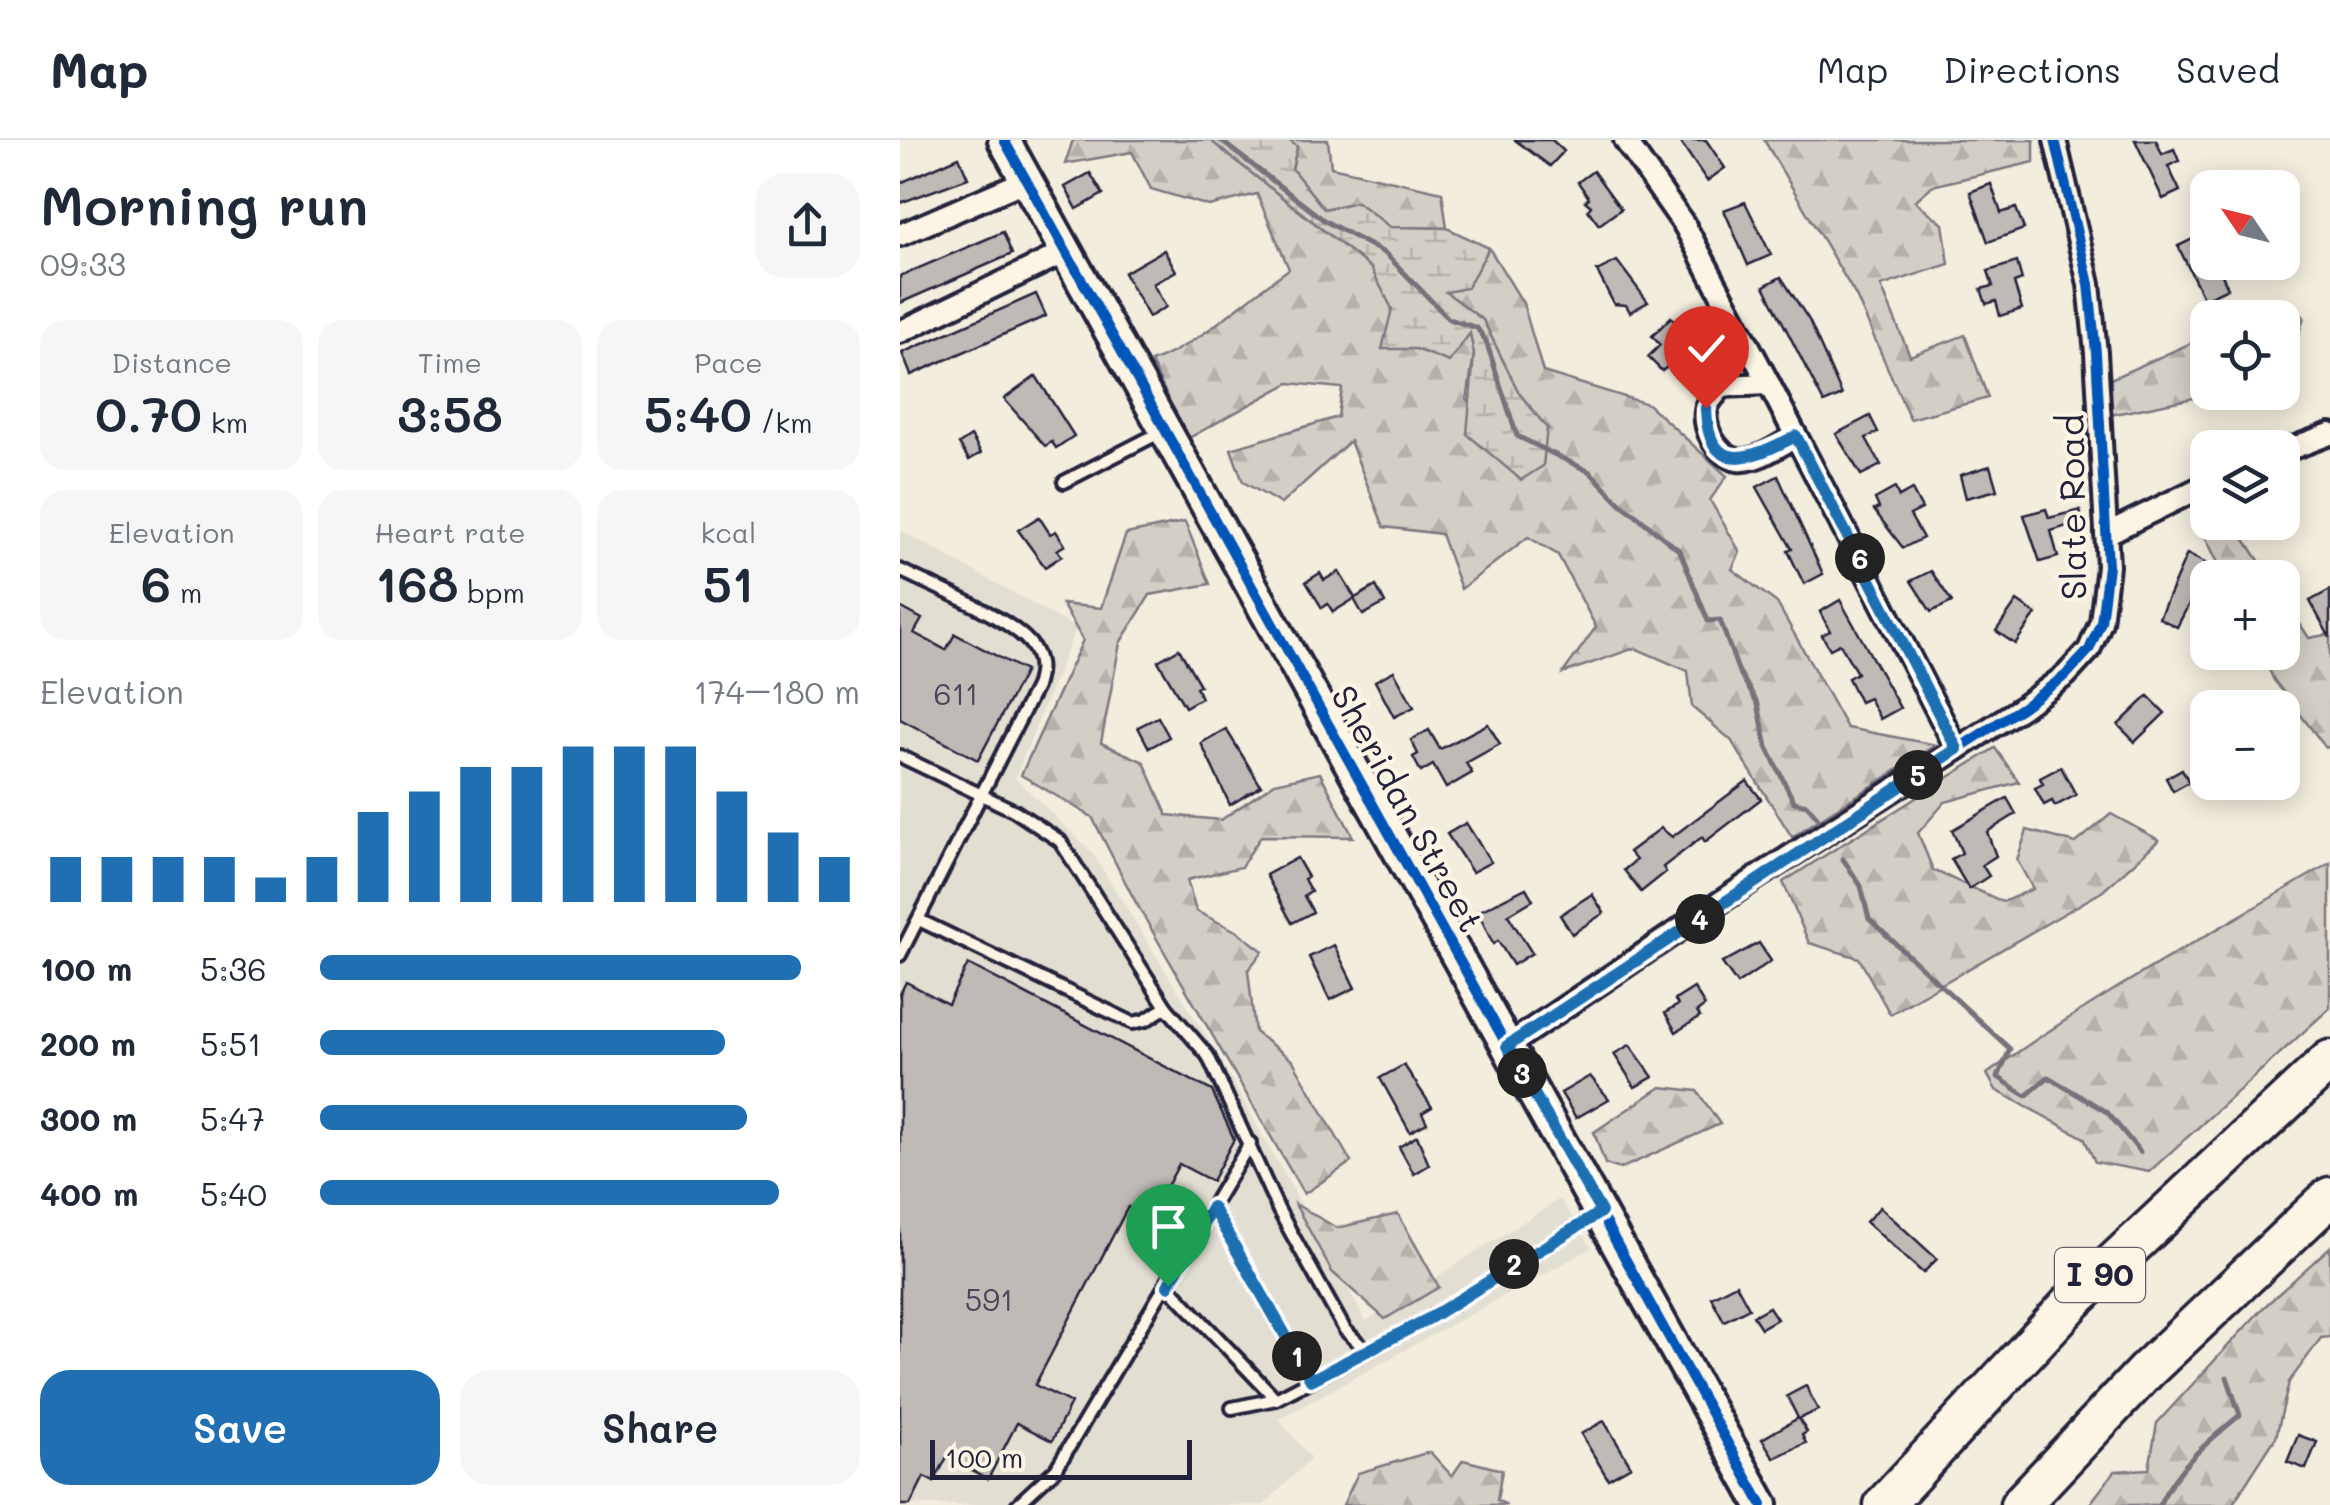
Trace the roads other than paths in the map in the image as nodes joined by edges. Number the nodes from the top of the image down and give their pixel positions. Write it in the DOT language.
graph roads {
  1 [pos="1004,140"];
  2 [pos="1625,140"];
  3 [pos="2055,140"];
  4 [pos="1027,180"];
  5 [pos="900,236"];
  6 [pos="1064,252"];
  7 [pos="900,332"];
  8 [pos="1769,384"];
  9 [pos="1164,430"];
  10 [pos="2330,434"];
  11 [pos="1796,436"];
  12 [pos="2300,445"];
  13 [pos="1064,482"];
  14 [pos="2190,493"];
  15 [pos="2106,534"];
  16 [pos="900,570"];
  17 [pos="1957,749"];
  18 [pos="900,756"];
  19 [pos="980,795"];
  20 [pos="918,920"];
  21 [pos="900,955"];
  22 [pos="1166,1007"];
  23 [pos="1507,1046"];
  24 [pos="2330,1060"];
  25 [pos="1250,1144"];
  26 [pos="2330,1197"];
  27 [pos="1212,1207"];
  28 [pos="1601,1212"];
  29 [pos="1168,1286"];
  30 [pos="1366,1350"];
  31 [pos="1311,1380"];
  32 [pos="1276,1399"];
  33 [pos="1232,1408"];
  34 [pos="1017,1505"];
  35 [pos="1762,1505"];
  36 [pos="1884,1505"];
  37 [pos="2020,1505"];
  1 -- 4 [label="street, Sheridan Street"];
  2 -- 8 [label="street"];
  3 -- 15 [label="street, Slate Road"];
  4 -- 5 [label="street"];
  4 -- 6 [label="street, Sheridan Street"];
  6 -- 7 [label="street"];
  6 -- 9 [label="street, Sheridan Street"];
  8 -- 11 [label="street"];
  8 -- 11 [label="street"];
  9 -- 13 [label="lane"];
  9 -- 23 [label="street, Sheridan Street"];
  10 -- 12 [label="street"];
  11 -- 17 [label="street"];
  14 -- 15 [label="street"];
  15 -- 17 [label="street, Slate Road"];
  16 -- 19 [label="lane"];
  17 -- 23 [label="street, Slate Road"];
  18 -- 19 [label="lane"];
  19 -- 20 [label="lane"];
  19 -- 22 [label="lane"];
  20 -- 21 [label="lane"];
  20 -- 22 [label="lane"];
  22 -- 25 [label="lane"];
  23 -- 28 [label="street, Sheridan Street"];
  24 -- 36 [label="highway, I 90"];
  25 -- 27 [label="lane"];
  25 -- 30 [label="lane"];
  26 -- 37 [label="highway, I 90"];
  27 -- 29 [label="lane"];
  27 -- 31 [label="lane"];
  28 -- 30 [label="lane"];
  28 -- 35 [label="street, Sheridan Street"];
  29 -- 32 [label="lane"];
  29 -- 34 [label="lane"];
  30 -- 31 [label="lane"];
  31 -- 32 [label="lane"];
  32 -- 33 [label="lane"];
}
